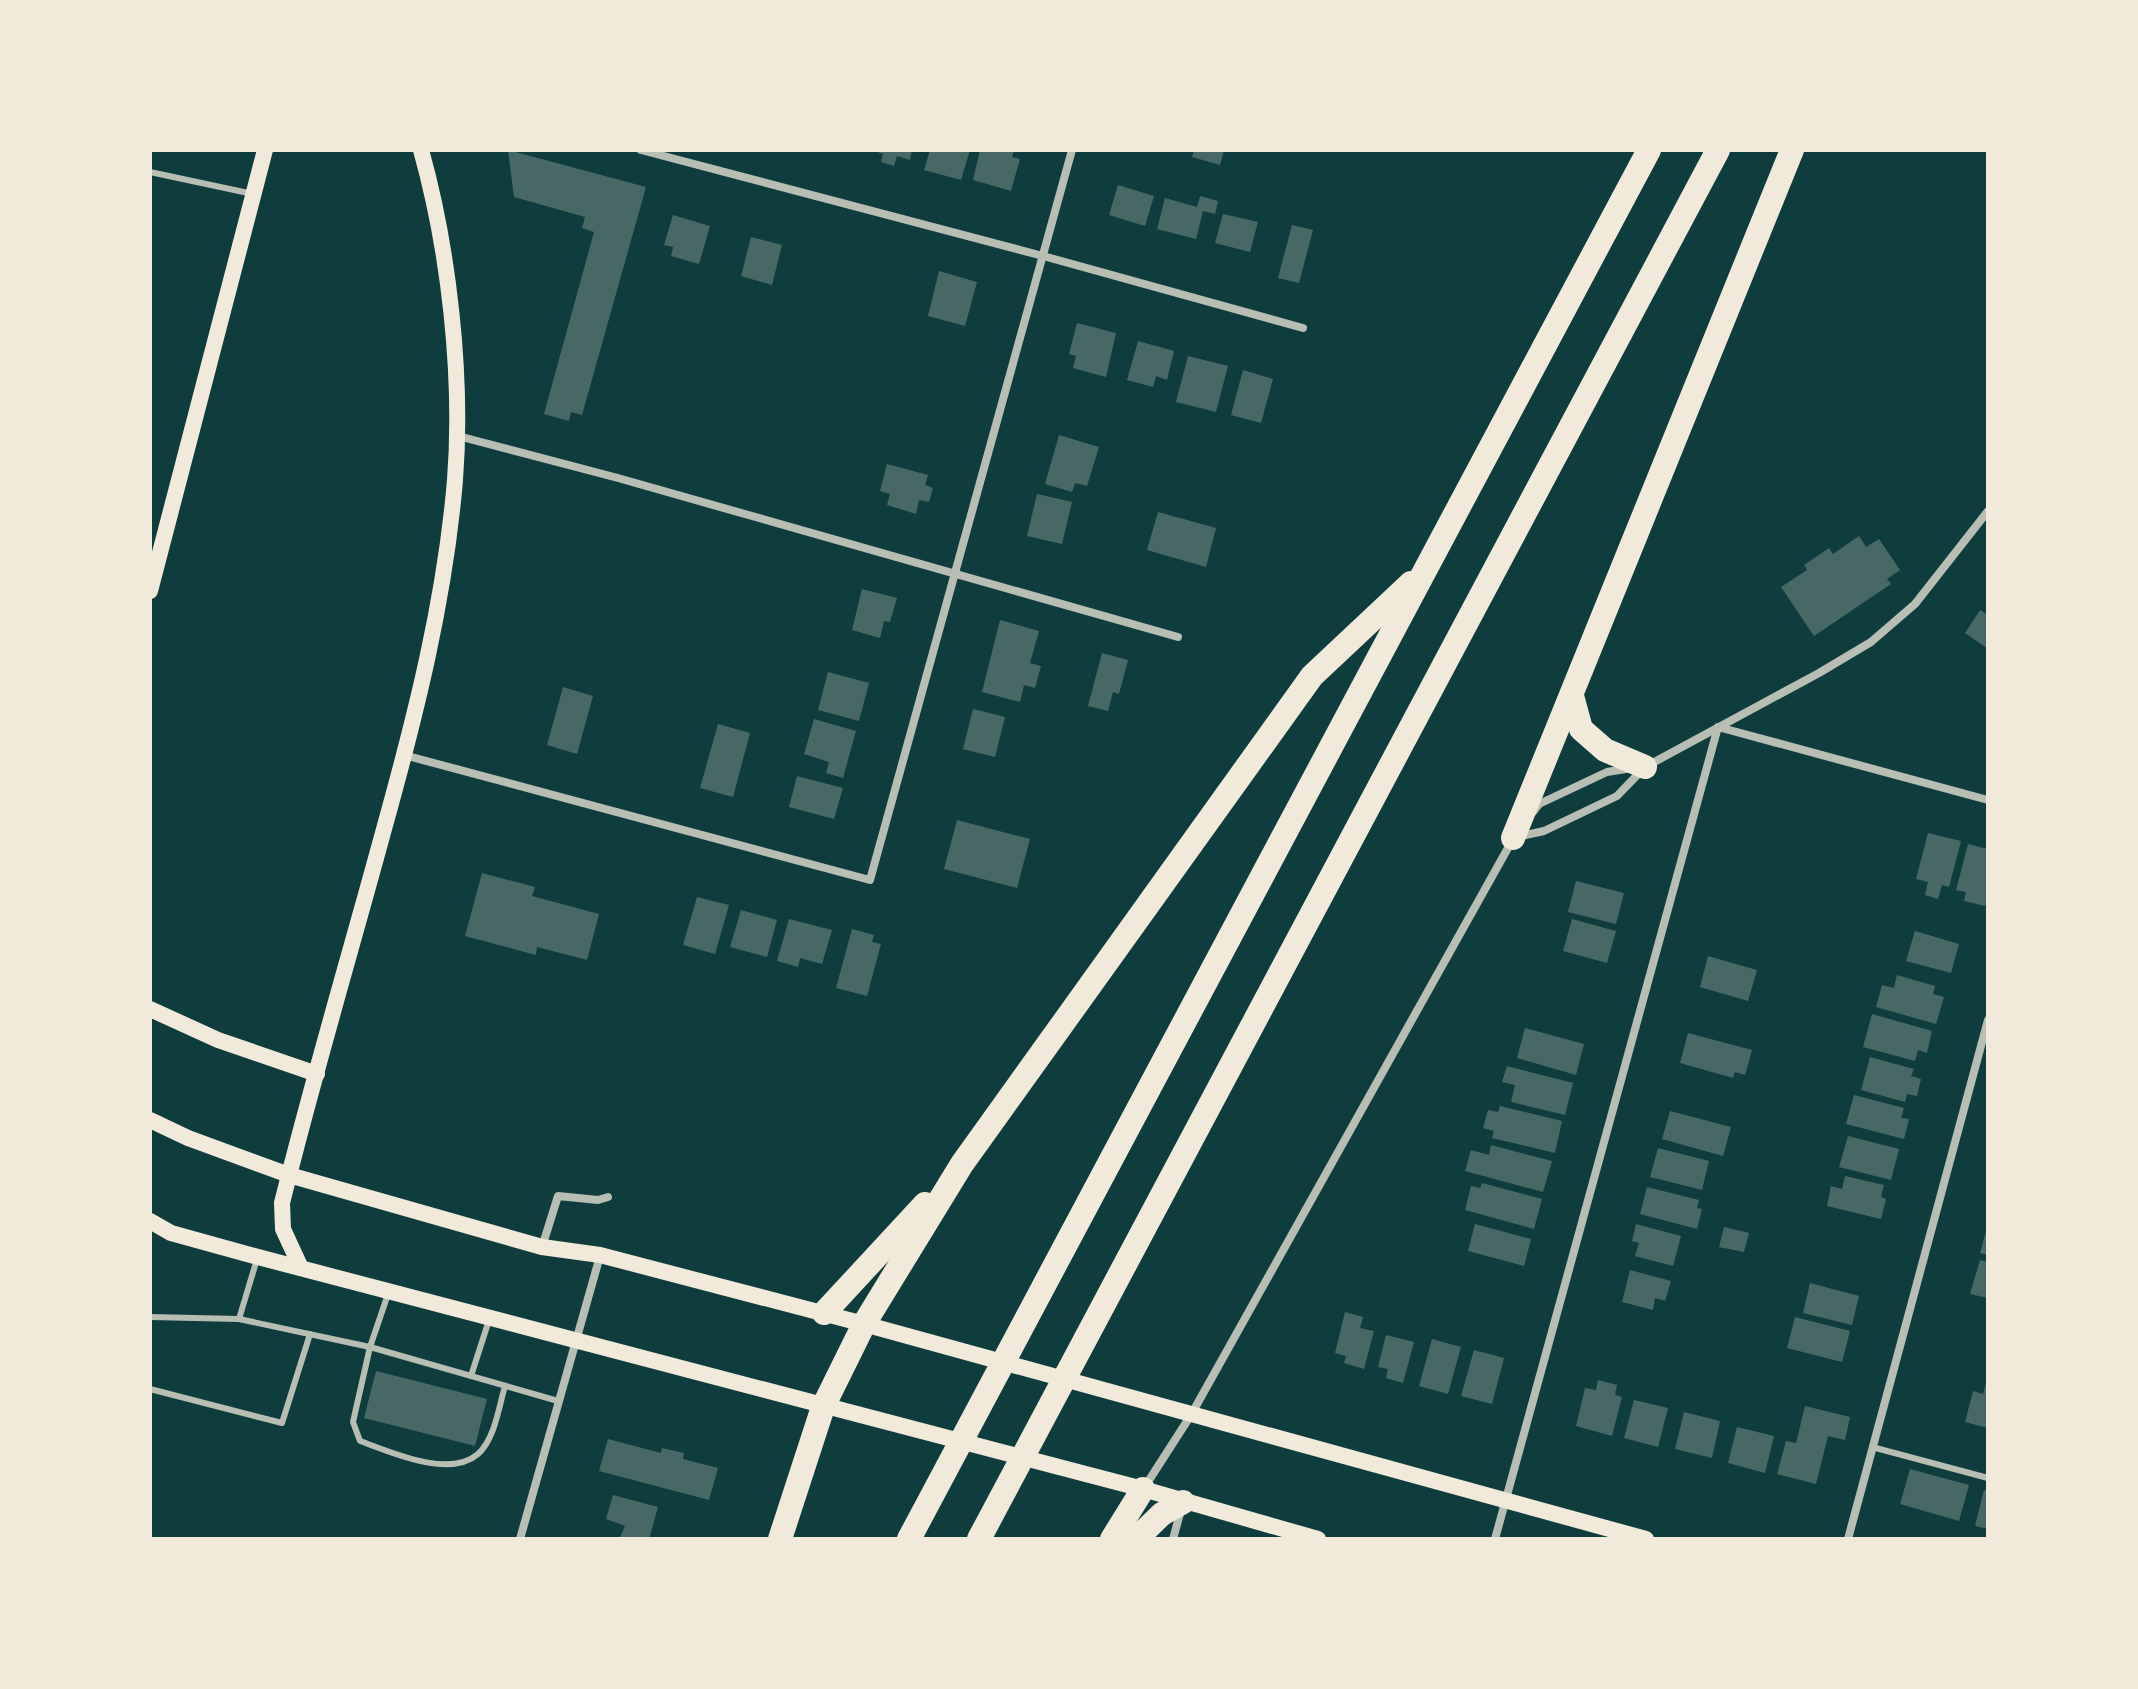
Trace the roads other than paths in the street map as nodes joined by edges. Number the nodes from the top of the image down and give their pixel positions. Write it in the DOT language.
graph roads {
  1 [pos="265,150"];
  2 [pos="421,150"];
  3 [pos="641,150"];
  4 [pos="1072,150"];
  5 [pos="1649,150"];
  6 [pos="1718,150"];
  7 [pos="1792,150"];
  8 [pos="150,172"];
  9 [pos="253,194"];
  10 [pos="1043,256"];
  11 [pos="1303,328"];
  12 [pos="457,436"];
  13 [pos="1988,511"];
  14 [pos="1424,571"];
  15 [pos="956,573"];
  16 [pos="150,591"];
  17 [pos="1178,637"];
  18 [pos="1572,696"];
  19 [pos="1718,727"];
  20 [pos="404,755"];
  21 [pos="1645,767"];
  22 [pos="1988,800"];
  23 [pos="1513,838"];
  24 [pos="150,1009"];
  25 [pos="1988,1020"];
  26 [pos="317,1074"];
  27 [pos="150,1120"];
  28 [pos="962,1164"];
  29 [pos="289,1175"];
  30 [pos="608,1197"];
  31 [pos="150,1221"];
  32 [pos="171,1233"];
  33 [pos="150,1238"];
  34 [pos="542,1247"];
  35 [pos="600,1255"];
  36 [pos="258,1257"];
  37 [pos="301,1268"];
  38 [pos="389,1291"];
  39 [pos="824,1313"];
  40 [pos="150,1317"];
  41 [pos="490,1317"];
  42 [pos="239,1319"];
  43 [pos="864,1324"];
  44 [pos="310,1334"];
  45 [pos="575,1338"];
  46 [pos="370,1347"];
  47 [pos="471,1376"];
  48 [pos="505,1386"];
  49 [pos="150,1389"];
  50 [pos="558,1401"];
  51 [pos="823,1407"];
  52 [pos="1191,1415"];
  53 [pos="1872,1447"];
  54 [pos="1988,1478"];
  55 [pos="1143,1489"];
  56 [pos="1183,1502"];
  57 [pos="1507,1503"];
  58 [pos="520,1539"];
  59 [pos="780,1539"];
  60 [pos="909,1539"];
  61 [pos="979,1539"];
  62 [pos="1112,1539"];
  63 [pos="1136,1539"];
  64 [pos="1173,1539"];
  65 [pos="1318,1539"];
  66 [pos="1495,1539"];
  67 [pos="1646,1539"];
  68 [pos="1848,1539"];
  1 -- 9 [label="main road"];
  2 -- 12 [label="main road"];
  3 -- 10 [label="street"];
  4 -- 10 [label="street"];
  5 -- 14 [label="highway"];
  6 -- 61 [label="highway"];
  7 -- 18 [label="highway"];
  8 -- 9 [label="lane"];
  9 -- 16 [label="main road"];
  10 -- 11 [label="street"];
  10 -- 15 [label="street"];
  12 -- 15 [label="street"];
  12 -- 20 [label="main road"];
  13 -- 19 [label="street"];
  14 -- 28 [label="highway"];
  14 -- 60 [label="highway"];
  15 -- 17 [label="street"];
  15 -- 20 [label="street"];
  18 -- 21 [label="highway"];
  18 -- 23 [label="highway"];
  19 -- 21 [label="street"];
  19 -- 22 [label="street"];
  19 -- 57 [label="street"];
  20 -- 26 [label="main road"];
  21 -- 23 [label="street"];
  21 -- 23 [label="street"];
  23 -- 52 [label="street"];
  24 -- 26 [label="main road"];
  25 -- 53 [label="street"];
  26 -- 29 [label="main road"];
  27 -- 29 [label="main road"];
  28 -- 39 [label="highway"];
  28 -- 43 [label="highway"];
  29 -- 34 [label="main road"];
  29 -- 37 [label="main road"];
  30 -- 34 [label="street"];
  31 -- 32 [label="main road"];
  32 -- 33 [label="main road"];
  32 -- 36 [label="main road"];
  34 -- 35 [label="main road"];
  35 -- 39 [label="main road"];
  35 -- 45 [label="street"];
  36 -- 37 [label="main road"];
  36 -- 42 [label="lane"];
  37 -- 38 [label="main road"];
  38 -- 41 [label="main road"];
  38 -- 46 [label="lane"];
  39 -- 43 [label="main road"];
  40 -- 42 [label="lane"];
  41 -- 45 [label="main road"];
  41 -- 47 [label="lane"];
  42 -- 44 [label="lane"];
  43 -- 51 [label="highway"];
  43 -- 52 [label="main road"];
  44 -- 46 [label="lane"];
  44 -- 49 [label="lane"];
  45 -- 50 [label="street"];
  45 -- 51 [label="main road"];
  46 -- 47 [label="lane"];
  46 -- 48 [label="lane"];
  47 -- 48 [label="lane"];
  48 -- 50 [label="lane"];
  50 -- 58 [label="street"];
  51 -- 55 [label="main road"];
  51 -- 59 [label="highway"];
  52 -- 55 [label="street"];
  52 -- 57 [label="main road"];
  53 -- 54 [label="lane"];
  53 -- 68 [label="street"];
  55 -- 56 [label="main road"];
  55 -- 62 [label="highway"];
  56 -- 63 [label="highway"];
  56 -- 64 [label="street"];
  56 -- 65 [label="main road"];
  57 -- 66 [label="street"];
  57 -- 67 [label="main road"];
}
